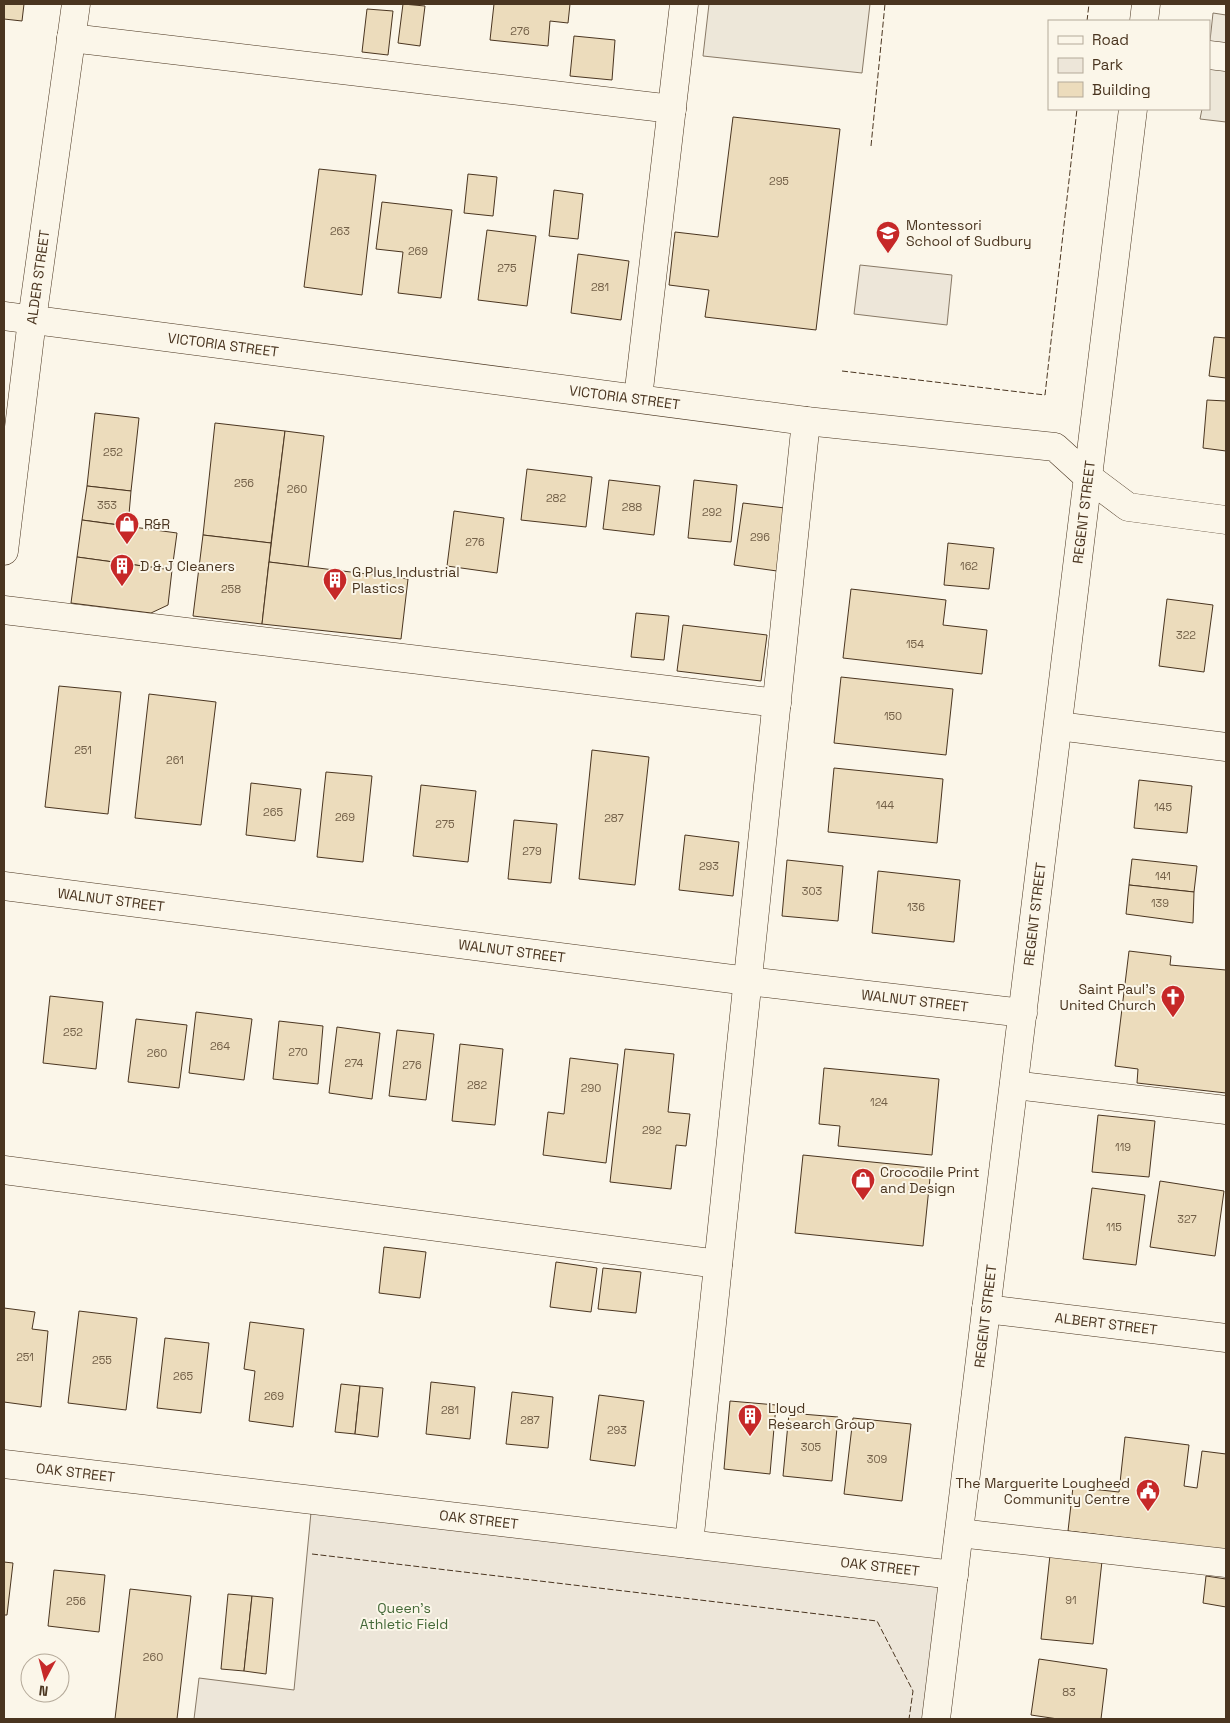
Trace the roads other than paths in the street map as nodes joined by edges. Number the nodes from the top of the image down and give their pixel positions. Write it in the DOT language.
graph roads {
  1 [pos="76,4"];
  2 [pos="684,4"];
  3 [pos="1146,4"];
  4 [pos="1144,20"];
  5 [pos="71,38"];
  6 [pos="1210,54"];
  7 [pos="1226,57"];
  8 [pos="672,109"];
  9 [pos="1133,110"];
  10 [pos="4,316"];
  11 [pos="32,320"];
  12 [pos="638,398"];
  13 [pos="806,421"];
  14 [pos="1088,477"];
  15 [pos="1226,520"];
  16 [pos="4,551"];
  17 [pos="4,610"];
  18 [pos="777,703"];
  19 [pos="1058,726"];
  20 [pos="1226,747"];
  21 [pos="4,886"];
  22 [pos="748,981"];
  23 [pos="1022,1013"];
  24 [pos="1014,1085"];
  25 [pos="1226,1110"];
  26 [pos="4,1170"];
  27 [pos="718,1264"];
  28 [pos="986,1309"];
  29 [pos="1226,1338"];
  30 [pos="4,1464"];
  31 [pos="959,1533"];
  32 [pos="689,1544"];
  33 [pos="1226,1562"];
  34 [pos="954,1575"];
  35 [pos="936,1719"];
  1 -- 5 [label="street, ALDER STREET"];
  2 -- 8 [label="street"];
  3 -- 4 [label="street"];
  5 -- 8 [label="street"];
  5 -- 11 [label="street, ALDER STREET"];
  6 -- 7 [label="street"];
  8 -- 12 [label="street"];
  9 -- 14 [label="street, REGENT STREET"];
  10 -- 11 [label="street, VICTORIA STREET"];
  11 -- 12 [label="street, VICTORIA STREET"];
  11 -- 16 [label="street, ALDER STREET"];
  12 -- 13 [label="street, VICTORIA STREET"];
  13 -- 14 [label="street, VICTORIA STREET"];
  13 -- 18 [label="street"];
  14 -- 15 [label="street, VICTORIA STREET"];
  14 -- 19 [label="street, REGENT STREET"];
  17 -- 18 [label="street"];
  18 -- 22 [label="street"];
  19 -- 20 [label="street"];
  19 -- 23 [label="street, REGENT STREET"];
  21 -- 22 [label="street, WALNUT STREET"];
  22 -- 23 [label="street, WALNUT STREET"];
  22 -- 27 [label="street"];
  23 -- 24 [label="street, REGENT STREET"];
  24 -- 25 [label="street"];
  24 -- 28 [label="street, REGENT STREET"];
  26 -- 27 [label="street"];
  27 -- 32 [label="street"];
  28 -- 29 [label="street, ALBERT STREET"];
  28 -- 31 [label="street, REGENT STREET"];
  30 -- 32 [label="street, OAK STREET"];
  31 -- 33 [label="street"];
  31 -- 34 [label="street, REGENT STREET"];
  32 -- 34 [label="street, OAK STREET"];
  34 -- 35 [label="street, REGENT STREET"];
}
